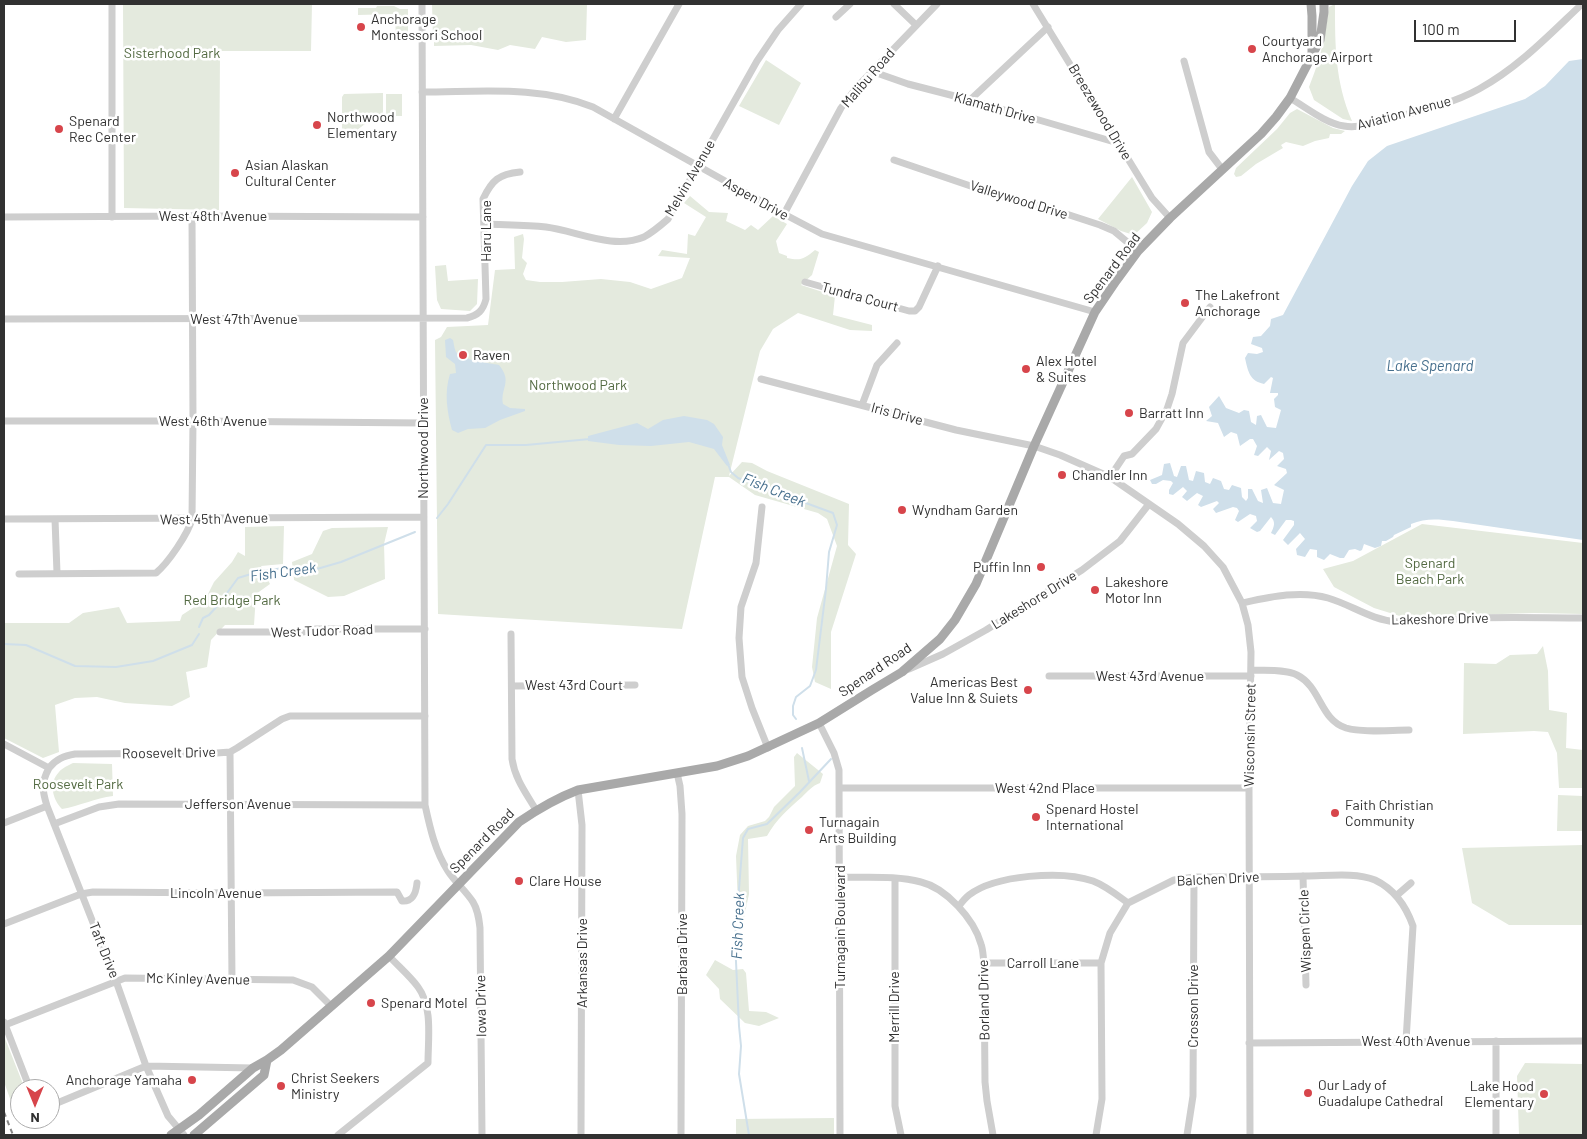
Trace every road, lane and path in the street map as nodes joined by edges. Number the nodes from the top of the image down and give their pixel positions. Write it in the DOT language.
graph roads {
  1 [pos="112,4"];
  2 [pos="422,4"];
  3 [pos="679,4"];
  4 [pos="801,4"];
  5 [pos="850,4"];
  6 [pos="894,4"];
  7 [pos="937,4"];
  8 [pos="1033,4"];
  9 [pos="1311,4"];
  10 [pos="1324,4"];
  11 [pos="1582,4"];
  12 [pos="836,18"];
  13 [pos="916,25"];
  14 [pos="1048,27"];
  15 [pos="1312,56"];
  16 [pos="1184,62"];
  17 [pos="871,72"];
  18 [pos="422,92"];
  19 [pos="1290,98"];
  20 [pos="970,100"];
  21 [pos="614,119"];
  22 [pos="1118,143"];
  23 [pos="894,160"];
  24 [pos="698,166"];
  25 [pos="1222,169"];
  26 [pos="520,172"];
  27 [pos="784,214"];
  28 [pos="112,216"];
  29 [pos="192,216"];
  30 [pos="4,217"];
  31 [pos="423,218"];
  32 [pos="1170,218"];
  33 [pos="485,224"];
  34 [pos="1138,252"];
  35 [pos="938,266"];
  36 [pos="805,282"];
  37 [pos="1210,307"];
  38 [pos="482,312"];
  39 [pos="1095,312"];
  40 [pos="4,319"];
  41 [pos="192,319"];
  42 [pos="423,319"];
  43 [pos="897,343"];
  44 [pos="761,379"];
  45 [pos="862,405"];
  46 [pos="4,421"];
  47 [pos="193,421"];
  48 [pos="423,423"];
  49 [pos="1034,446"];
  50 [pos="1110,477"];
  51 [pos="1150,504"];
  52 [pos="762,507"];
  53 [pos="424,517"];
  54 [pos="4,519"];
  55 [pos="56,519"];
  56 [pos="192,519"];
  57 [pos="57,573"];
  58 [pos="19,574"];
  59 [pos="1242,603"];
  60 [pos="1583,618"];
  61 [pos="425,629"];
  62 [pos="220,632"];
  63 [pos="511,634"];
  64 [pos="934,645"];
  65 [pos="943,654"];
  66 [pos="902,672"];
  67 [pos="1251,673"];
  68 [pos="1050,676"];
  69 [pos="635,685"];
  70 [pos="512,686"];
  71 [pos="425,716"];
  72 [pos="819,722"];
  73 [pos="1409,730"];
  74 [pos="4,744"];
  75 [pos="768,748"];
  76 [pos="230,752"];
  77 [pos="49,768"];
  78 [pos="677,773"];
  79 [pos="840,788"];
  80 [pos="1249,788"];
  81 [pos="578,790"];
  82 [pos="230,804"];
  83 [pos="425,805"];
  84 [pos="47,806"];
  85 [pos="536,810"];
  86 [pos="4,823"];
  87 [pos="54,824"];
  88 [pos="1303,876"];
  89 [pos="1194,877"];
  90 [pos="1249,877"];
  91 [pos="840,878"];
  92 [pos="895,878"];
  93 [pos="417,883"];
  94 [pos="1411,883"];
  95 [pos="458,885"];
  96 [pos="231,893"];
  97 [pos="81,894"];
  98 [pos="1396,896"];
  99 [pos="1128,903"];
  100 [pos="958,906"];
  101 [pos="4,924"];
  102 [pos="389,956"];
  103 [pos="984,963"];
  104 [pos="1101,964"];
  105 [pos="232,980"];
  106 [pos="116,981"];
  107 [pos="1306,985"];
  108 [pos="331,1006"];
  109 [pos="4,1024"];
  110 [pos="1406,1041"];
  111 [pos="1496,1041"];
  112 [pos="1583,1041"];
  113 [pos="1249,1043"];
  114 [pos="267,1060"];
  115 [pos="146,1066"];
  116 [pos="253,1068"];
  117 [pos="26,1079"];
  118 [pos="60,1102"];
  119 [pos="182,1132"];
  120 [pos="171,1135"];
  121 [pos="194,1135"];
  122 [pos="338,1135"];
  123 [pos="482,1135"];
  124 [pos="581,1135"];
  125 [pos="681,1135"];
  126 [pos="840,1135"];
  127 [pos="901,1135"];
  128 [pos="993,1135"];
  129 [pos="1096,1135"];
  130 [pos="1187,1135"];
  131 [pos="1250,1135"];
  132 [pos="1496,1135"];
  1 -- 28 [label="street"];
  2 -- 18 [label="street, Northwood Drive"];
  3 -- 21 [label="street"];
  4 -- 24 [label="street, Melvin Avenue"];
  5 -- 12 [label="street"];
  6 -- 13 [label="street"];
  7 -- 13 [label="street, Malibu Road"];
  8 -- 14 [label="street, Breezewood Drive"];
  9 -- 15 [label="main road, Spenard Road"];
  10 -- 15 [label="main road, Spenard Road"];
  11 -- 19 [label="street, Aviation Avenue"];
  13 -- 17 [label="street, Malibu Road"];
  14 -- 20 [label="street"];
  14 -- 22 [label="street, Breezewood Drive"];
  15 -- 19 [label="main road, Spenard Road"];
  16 -- 25 [label="street"];
  17 -- 20 [label="street, Klamath Drive"];
  17 -- 27 [label="street, Malibu Road"];
  18 -- 21 [label="street, Aspen Drive"];
  18 -- 31 [label="street, Northwood Drive"];
  19 -- 25 [label="main road, Spenard Road"];
  20 -- 22 [label="street, Klamath Drive"];
  21 -- 24 [label="street, Aspen Drive"];
  22 -- 32 [label="street, Breezewood Drive"];
  23 -- 34 [label="street, Valleywood Drive"];
  24 -- 27 [label="street, Aspen Drive"];
  24 -- 33 [label="street, Melvin Avenue"];
  25 -- 32 [label="main road, Spenard Road"];
  26 -- 33 [label="street, Haru Lane"];
  27 -- 35 [label="street, Aspen Drive"];
  28 -- 29 [label="street, West 48th Avenue"];
  28 -- 30 [label="street, West 48th Avenue"];
  29 -- 31 [label="street, West 48th Avenue"];
  29 -- 41 [label="street"];
  31 -- 42 [label="street, Northwood Drive"];
  32 -- 34 [label="main road, Spenard Road"];
  33 -- 38 [label="street, Haru Lane"];
  34 -- 39 [label="main road, Spenard Road"];
  35 -- 36 [label="street, Tundra Court"];
  35 -- 39 [label="street, Aspen Drive"];
  37 -- 50 [label="street"];
  38 -- 42 [label="street, West 47th Avenue"];
  39 -- 49 [label="main road, Spenard Road"];
  40 -- 41 [label="street, West 47th Avenue"];
  41 -- 42 [label="street, West 47th Avenue"];
  41 -- 47 [label="street"];
  42 -- 48 [label="street, Northwood Drive"];
  43 -- 45 [label="street"];
  44 -- 45 [label="street, Iris Drive"];
  45 -- 49 [label="street, Iris Drive"];
  46 -- 47 [label="street, West 46th Avenue"];
  47 -- 48 [label="street, West 46th Avenue"];
  47 -- 56 [label="street"];
  48 -- 53 [label="street, Northwood Drive"];
  49 -- 50 [label="street, Wisconsin Street"];
  49 -- 64 [label="main road, Spenard Road"];
  50 -- 51 [label="street, Wisconsin Street"];
  51 -- 59 [label="street, Wisconsin Street"];
  51 -- 65 [label="street, Lakeshore Drive"];
  52 -- 75 [label="street"];
  53 -- 56 [label="street, West 45th Avenue"];
  53 -- 61 [label="street, Northwood Drive"];
  54 -- 55 [label="street, West 45th Avenue"];
  55 -- 56 [label="street, West 45th Avenue"];
  55 -- 57 [label="street"];
  56 -- 57 [label="street"];
  57 -- 58 [label="street"];
  59 -- 60 [label="street, Lakeshore Drive"];
  59 -- 67 [label="street, Wisconsin Street"];
  61 -- 62 [label="street, West Tudor Road"];
  61 -- 71 [label="street, Northwood Drive"];
  63 -- 70 [label="street"];
  64 -- 65 [label="street"];
  64 -- 66 [label="main road, Spenard Road"];
  65 -- 66 [label="street, Lakeshore Drive"];
  66 -- 72 [label="main road, Spenard Road"];
  67 -- 68 [label="street, West 43rd Avenue"];
  67 -- 73 [label="street, West 43rd Avenue"];
  67 -- 80 [label="street, Wisconsin Street"];
  69 -- 70 [label="street, West 43rd Court"];
  70 -- 85 [label="street"];
  71 -- 76 [label="street, Roosevelt Drive"];
  71 -- 83 [label="street, Northwood Drive"];
  72 -- 75 [label="main road, Spenard Road"];
  72 -- 79 [label="street, Turnagain Boulevard"];
  74 -- 77 [label="street"];
  75 -- 78 [label="main road, Spenard Road"];
  76 -- 77 [label="street, Roosevelt Drive"];
  76 -- 82 [label="street"];
  77 -- 84 [label="street, Taft Drive"];
  78 -- 81 [label="main road, Spenard Road"];
  78 -- 125 [label="street, Barbara Drive"];
  79 -- 80 [label="street, West 42nd Place"];
  79 -- 91 [label="street, Turnagain Boulevard"];
  80 -- 90 [label="street, Wisconsin Street"];
  81 -- 85 [label="main road, Spenard Road"];
  81 -- 124 [label="street, Arkansas Drive"];
  82 -- 83 [label="street, Jefferson Avenue"];
  82 -- 87 [label="street, Jefferson Avenue"];
  82 -- 96 [label="street"];
  83 -- 95 [label="street, Northwood Drive"];
  84 -- 86 [label="street"];
  84 -- 87 [label="street, Taft Drive"];
  85 -- 95 [label="main road, Spenard Road"];
  87 -- 97 [label="street, Taft Drive"];
  88 -- 90 [label="street, Balchen Drive"];
  88 -- 98 [label="street, Balchen Drive"];
  88 -- 107 [label="street, Wispen Circle"];
  89 -- 90 [label="street, Balchen Drive"];
  89 -- 99 [label="street, Balchen Drive"];
  89 -- 130 [label="street, Crosson Drive"];
  90 -- 113 [label="street, Wisconsin Street"];
  91 -- 92 [label="street, Borland Drive"];
  91 -- 126 [label="street, Turnagain Boulevard"];
  92 -- 100 [label="street, Borland Drive"];
  92 -- 127 [label="street, Merrill Drive"];
  93 -- 96 [label="street, Lincoln Avenue"];
  94 -- 98 [label="street"];
  95 -- 102 [label="main road, Spenard Road"];
  95 -- 123 [label="street, Iowa Drive"];
  96 -- 97 [label="street, Lincoln Avenue"];
  96 -- 105 [label="street"];
  97 -- 101 [label="street, Lincoln Avenue"];
  97 -- 106 [label="street, Taft Drive"];
  98 -- 110 [label="street, Balchen Drive"];
  99 -- 100 [label="street"];
  99 -- 104 [label="street"];
  100 -- 103 [label="street, Borland Drive"];
  102 -- 108 [label="main road, Spenard Road"];
  102 -- 122 [label="street"];
  103 -- 104 [label="street, Carroll Lane"];
  103 -- 128 [label="street, Borland Drive"];
  104 -- 129 [label="street"];
  105 -- 106 [label="street, Mc Kinley Avenue"];
  105 -- 108 [label="street, Mc Kinley Avenue"];
  106 -- 109 [label="street, Mc Kinley Avenue"];
  106 -- 115 [label="street, Taft Drive"];
  108 -- 114 [label="main road, Spenard Road"];
  109 -- 117 [label="street"];
  110 -- 111 [label="street, West 40th Avenue"];
  110 -- 113 [label="street, West 40th Avenue"];
  111 -- 112 [label="street, West 40th Avenue"];
  111 -- 132 [label="street"];
  113 -- 131 [label="street, Wisconsin Street"];
  114 -- 116 [label="main road, Spenard Road"];
  114 -- 121 [label="main road, Spenard Road"];
  115 -- 116 [label="street"];
  115 -- 118 [label="street"];
  115 -- 119 [label="street, Taft Drive"];
  116 -- 119 [label="main road, Spenard Road"];
  119 -- 120 [label="main road, Spenard Road"];
}
